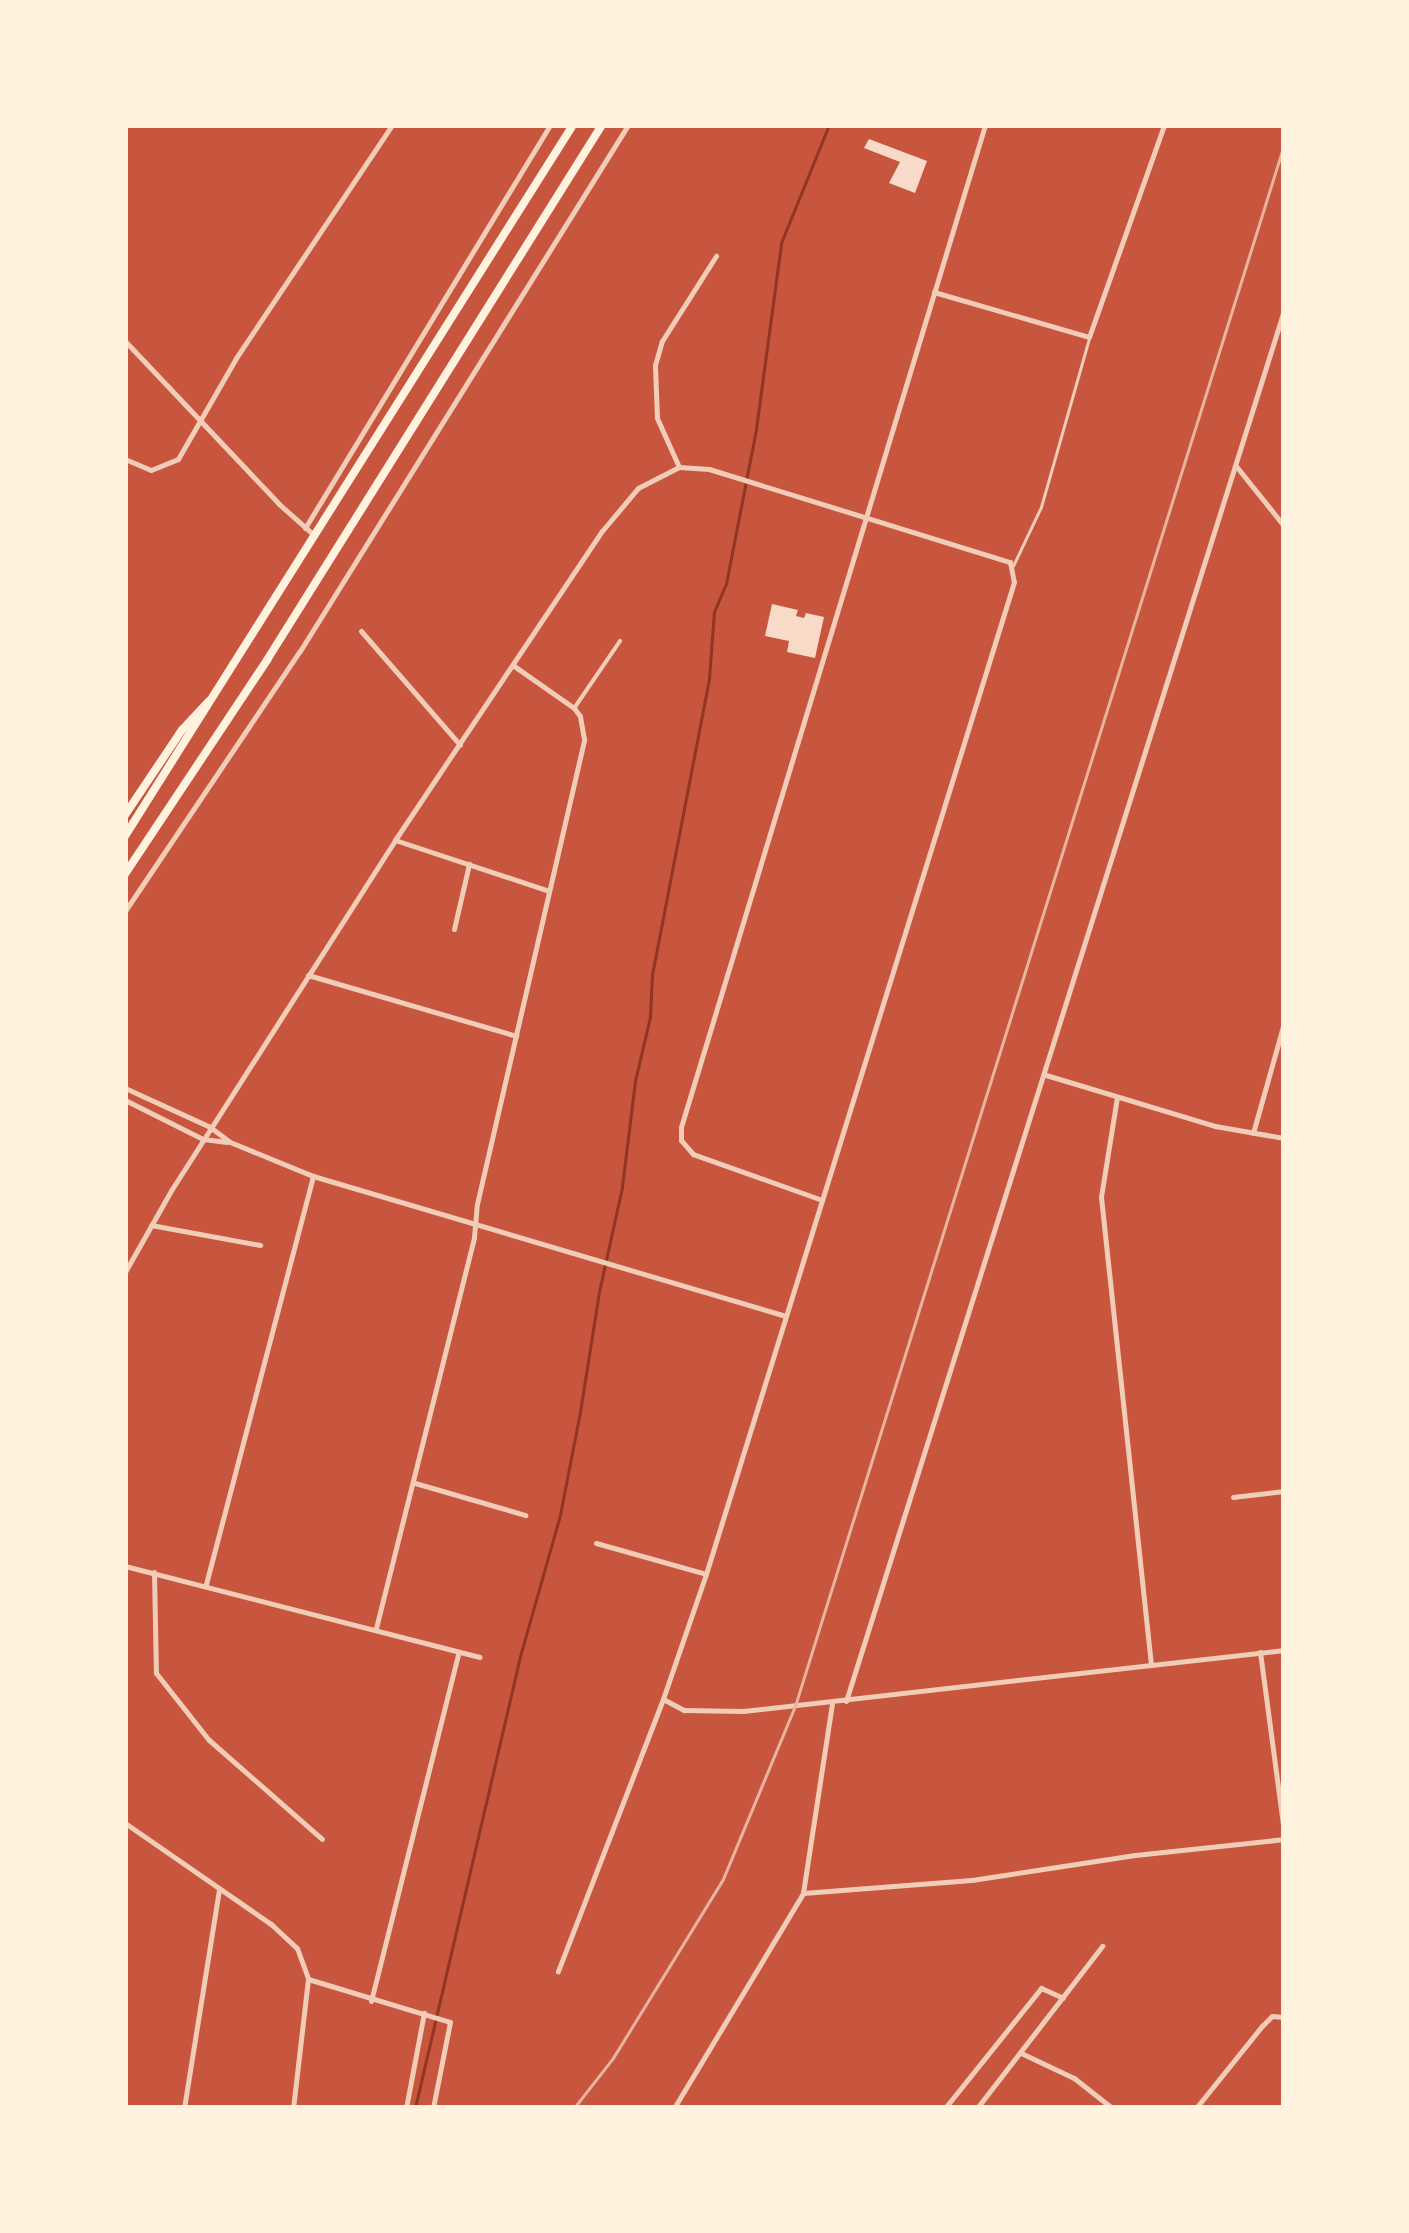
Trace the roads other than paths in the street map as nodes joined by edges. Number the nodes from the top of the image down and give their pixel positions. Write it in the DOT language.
graph roads {
  1 [pos="392,125"];
  2 [pos="550,125"];
  3 [pos="573,125"];
  4 [pos="602,125"];
  5 [pos="628,125"];
  6 [pos="986,125"];
  7 [pos="1164,125"];
  8 [pos="716,256"];
  9 [pos="934,292"];
  10 [pos="1284,310"];
  11 [pos="1090,337"];
  12 [pos="125,341"];
  13 [pos="198,419"];
  14 [pos="125,459"];
  15 [pos="1234,465"];
  16 [pos="679,467"];
  17 [pos="864,514"];
  18 [pos="1284,526"];
  19 [pos="305,528"];
  20 [pos="317,538"];
  21 [pos="1012,566"];
  22 [pos="361,631"];
  23 [pos="620,641"];
  24 [pos="514,666"];
  25 [pos="222,686"];
  26 [pos="574,708"];
  27 [pos="460,746"];
  28 [pos="125,815"];
  29 [pos="125,836"];
  30 [pos="395,840"];
  31 [pos="469,864"];
  32 [pos="125,874"];
  33 [pos="550,891"];
  34 [pos="125,912"];
  35 [pos="454,929"];
  36 [pos="308,975"];
  37 [pos="1284,1023"];
  38 [pos="517,1036"];
  39 [pos="1046,1074"];
  40 [pos="125,1088"];
  41 [pos="1117,1097"];
  42 [pos="125,1100"];
  43 [pos="210,1128"];
  44 [pos="1253,1132"];
  45 [pos="1284,1138"];
  46 [pos="203,1139"];
  47 [pos="230,1142"];
  48 [pos="313,1176"];
  49 [pos="822,1200"];
  50 [pos="151,1224"];
  51 [pos="475,1226"];
  52 [pos="260,1245"];
  53 [pos="125,1272"];
  54 [pos="786,1316"];
  55 [pos="415,1483"];
  56 [pos="1284,1491"];
  57 [pos="1233,1497"];
  58 [pos="525,1516"];
  59 [pos="596,1543"];
  60 [pos="125,1566"];
  61 [pos="154,1572"];
  62 [pos="706,1574"];
  63 [pos="206,1584"];
  64 [pos="376,1628"];
  65 [pos="1284,1650"];
  66 [pos="1260,1652"];
  67 [pos="458,1654"];
  68 [pos="480,1657"];
  69 [pos="1151,1665"];
  70 [pos="663,1698"];
  71 [pos="846,1701"];
  72 [pos="832,1702"];
  73 [pos="125,1822"];
  74 [pos="1284,1831"];
  75 [pos="322,1839"];
  76 [pos="1284,1839"];
  77 [pos="218,1890"];
  78 [pos="803,1893"];
  79 [pos="1102,1946"];
  80 [pos="558,1972"];
  81 [pos="308,1979"];
  82 [pos="1063,1998"];
  83 [pos="371,2001"];
  84 [pos="424,2013"];
  85 [pos="1284,2017"];
  86 [pos="1021,2053"];
  87 [pos="184,2108"];
  88 [pos="293,2108"];
  89 [pos="406,2108"];
  90 [pos="433,2108"];
  91 [pos="674,2108"];
  92 [pos="946,2108"];
  93 [pos="977,2108"];
  94 [pos="1112,2108"];
  95 [pos="1196,2108"];
  1 -- 13 [label="street"];
  2 -- 19 [label="street"];
  3 -- 20 [label="highway"];
  4 -- 32 [label="highway"];
  5 -- 34 [label="street"];
  6 -- 9 [label="street"];
  7 -- 11 [label="street"];
  8 -- 16 [label="street"];
  9 -- 11 [label="street"];
  9 -- 17 [label="street"];
  10 -- 15 [label="street"];
  11 -- 21 [label="lane"];
  12 -- 13 [label="street"];
  13 -- 14 [label="street"];
  13 -- 19 [label="street"];
  15 -- 18 [label="street"];
  15 -- 39 [label="street"];
  16 -- 17 [label="street"];
  16 -- 24 [label="street"];
  17 -- 21 [label="street"];
  17 -- 49 [label="street"];
  19 -- 20 [label="street"];
  20 -- 25 [label="highway"];
  21 -- 49 [label="street"];
  22 -- 27 [label="street"];
  23 -- 26 [label="street"];
  24 -- 26 [label="street"];
  24 -- 27 [label="street"];
  25 -- 28 [label="highway"];
  25 -- 29 [label="highway"];
  26 -- 33 [label="street"];
  27 -- 30 [label="street"];
  30 -- 31 [label="street"];
  30 -- 36 [label="street"];
  31 -- 33 [label="street"];
  31 -- 35 [label="street"];
  33 -- 38 [label="street"];
  36 -- 38 [label="street"];
  36 -- 43 [label="street"];
  37 -- 44 [label="street"];
  38 -- 51 [label="street"];
  39 -- 41 [label="street"];
  39 -- 71 [label="street"];
  40 -- 43 [label="street"];
  41 -- 44 [label="street"];
  41 -- 69 [label="street"];
  42 -- 46 [label="street"];
  43 -- 46 [label="street"];
  43 -- 47 [label="street"];
  44 -- 45 [label="street"];
  46 -- 47 [label="street"];
  46 -- 50 [label="street"];
  47 -- 48 [label="street"];
  48 -- 51 [label="street"];
  48 -- 63 [label="street"];
  49 -- 54 [label="street"];
  50 -- 52 [label="street"];
  50 -- 53 [label="street"];
  51 -- 54 [label="street"];
  51 -- 55 [label="street"];
  54 -- 62 [label="street"];
  55 -- 58 [label="street"];
  55 -- 64 [label="street"];
  56 -- 57 [label="street"];
  59 -- 62 [label="street"];
  60 -- 61 [label="street"];
  61 -- 63 [label="street"];
  61 -- 75 [label="street"];
  62 -- 70 [label="street"];
  63 -- 64 [label="street"];
  64 -- 67 [label="street"];
  65 -- 66 [label="street"];
  66 -- 69 [label="street"];
  66 -- 74 [label="street"];
  67 -- 68 [label="street"];
  67 -- 83 [label="street"];
  69 -- 71 [label="street"];
  70 -- 72 [label="street"];
  70 -- 80 [label="street"];
  71 -- 72 [label="street"];
  72 -- 78 [label="street"];
  73 -- 77 [label="street"];
  76 -- 78 [label="street"];
  77 -- 81 [label="street"];
  77 -- 87 [label="street"];
  78 -- 91 [label="street"];
  79 -- 82 [label="street"];
  81 -- 83 [label="street"];
  81 -- 88 [label="street"];
  82 -- 86 [label="street"];
  82 -- 92 [label="street"];
  83 -- 84 [label="street"];
  84 -- 89 [label="street"];
  84 -- 90 [label="street"];
  85 -- 95 [label="street"];
  86 -- 93 [label="street"];
  86 -- 94 [label="street"];
}
